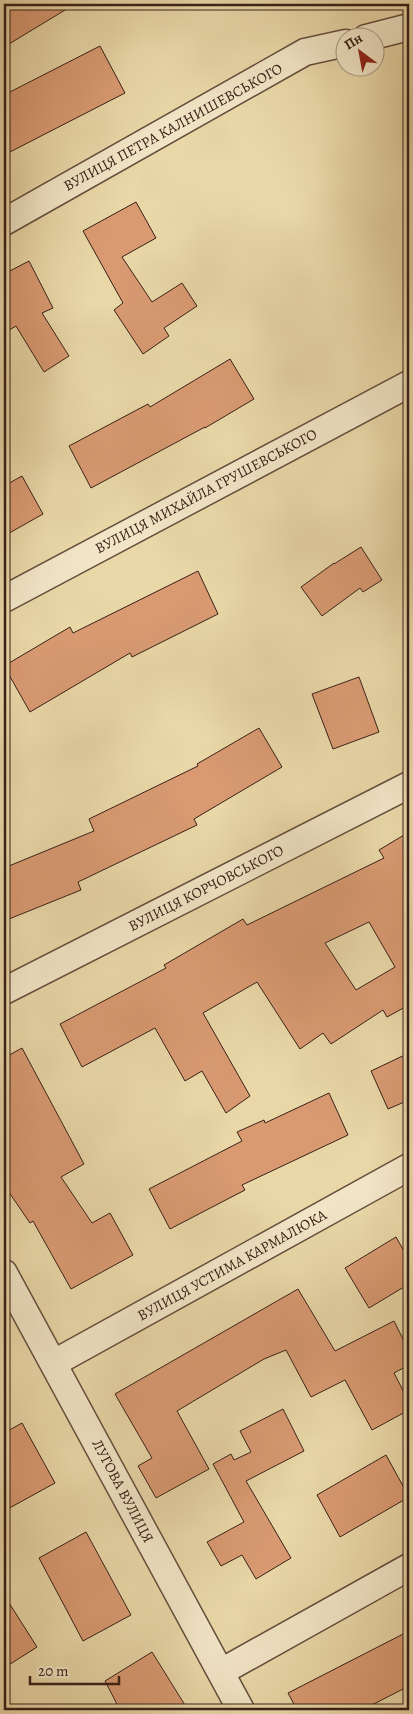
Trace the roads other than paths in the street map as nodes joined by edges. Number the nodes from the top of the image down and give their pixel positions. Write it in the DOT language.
graph roads {
  1 [pos="409,27"];
  2 [pos="386,33"];
  3 [pos="336,44"];
  4 [pos="4,222"];
  5 [pos="409,384"];
  6 [pos="4,599"];
  7 [pos="409,785"];
  8 [pos="4,991"];
  9 [pos="409,1167"];
  10 [pos="4,1273"];
  11 [pos="54,1363"];
  12 [pos="409,1567"];
  13 [pos="221,1672"];
  14 [pos="241,1710"];
  1 -- 2 [label="street"];
  3 -- 4 [label="street, ВУЛИЦЯ ПЕТРА КАЛНИШЕВСЬКОГО"];
  5 -- 6 [label="street, ВУЛИЦЯ МИХАЙЛА ГРУШЕВСЬКОГО"];
  7 -- 8 [label="street, ВУЛИЦЯ КОРЧОВСЬКОГО"];
  9 -- 11 [label="street, ВУЛИЦЯ УСТИМА КАРМАЛЮКА"];
  10 -- 11 [label="street, ЛУГОВА ВУЛИЦЯ"];
  11 -- 13 [label="street, ЛУГОВА ВУЛИЦЯ"];
  12 -- 13 [label="street"];
  13 -- 14 [label="street, ЛУГОВА ВУЛИЦЯ"];
}
